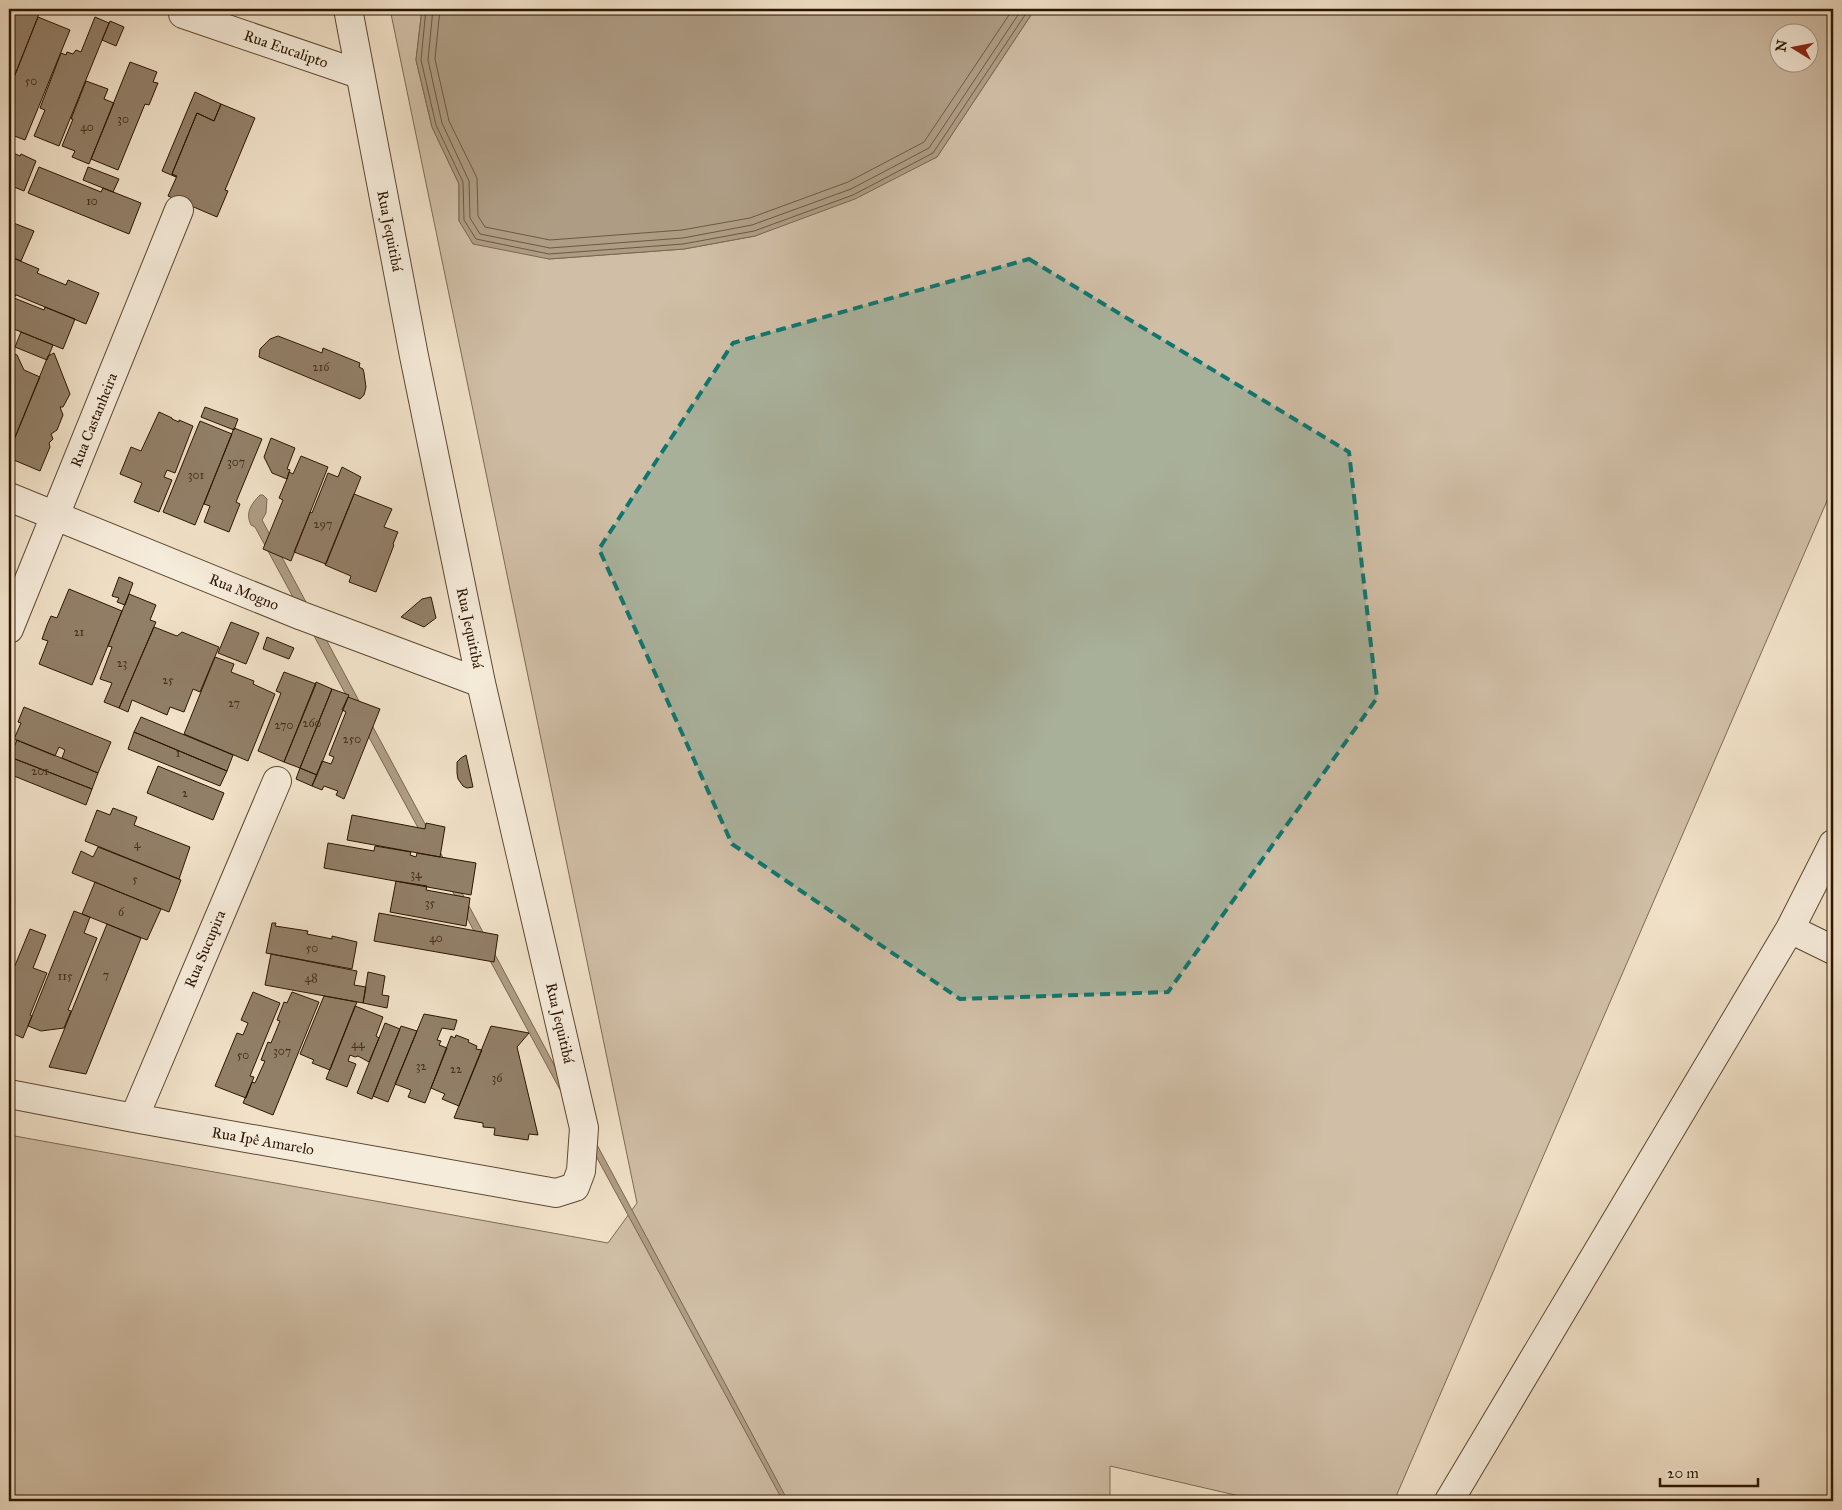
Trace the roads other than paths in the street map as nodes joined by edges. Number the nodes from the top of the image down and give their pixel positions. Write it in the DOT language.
graph roads {
  1 [pos="348,9"];
  2 [pos="182,10"];
  3 [pos="359,74"];
  4 [pos="179,210"];
  5 [pos="9,497"];
  6 [pos="56,516"];
  7 [pos="9,630"];
  8 [pos="481,683"];
  9 [pos="277,780"];
  10 [pos="1833,844"];
  11 [pos="1790,929"];
  12 [pos="1833,950"];
  13 [pos="9,1094"];
  14 [pos="134,1118"];
  15 [pos="518,1187"];
  16 [pos="1449,1501"];
  1 -- 3 [label="street, Rua Jequitibá"];
  2 -- 3 [label="street, Rua Eucalipto"];
  3 -- 8 [label="street, Rua Jequitibá"];
  4 -- 6 [label="street, Rua Castanheira"];
  5 -- 6 [label="street, Rua Mogno"];
  6 -- 7 [label="street, Rua Castanheira"];
  6 -- 8 [label="street, Rua Mogno"];
  8 -- 15 [label="street, Rua Jequitibá"];
  9 -- 14 [label="street, Rua Sucupira"];
  10 -- 11 [label="street"];
  11 -- 12 [label="street"];
  11 -- 16 [label="street"];
  13 -- 14 [label="street, Rua Ipê Amarelo"];
  14 -- 15 [label="street, Rua Ipê Amarelo"];
}
